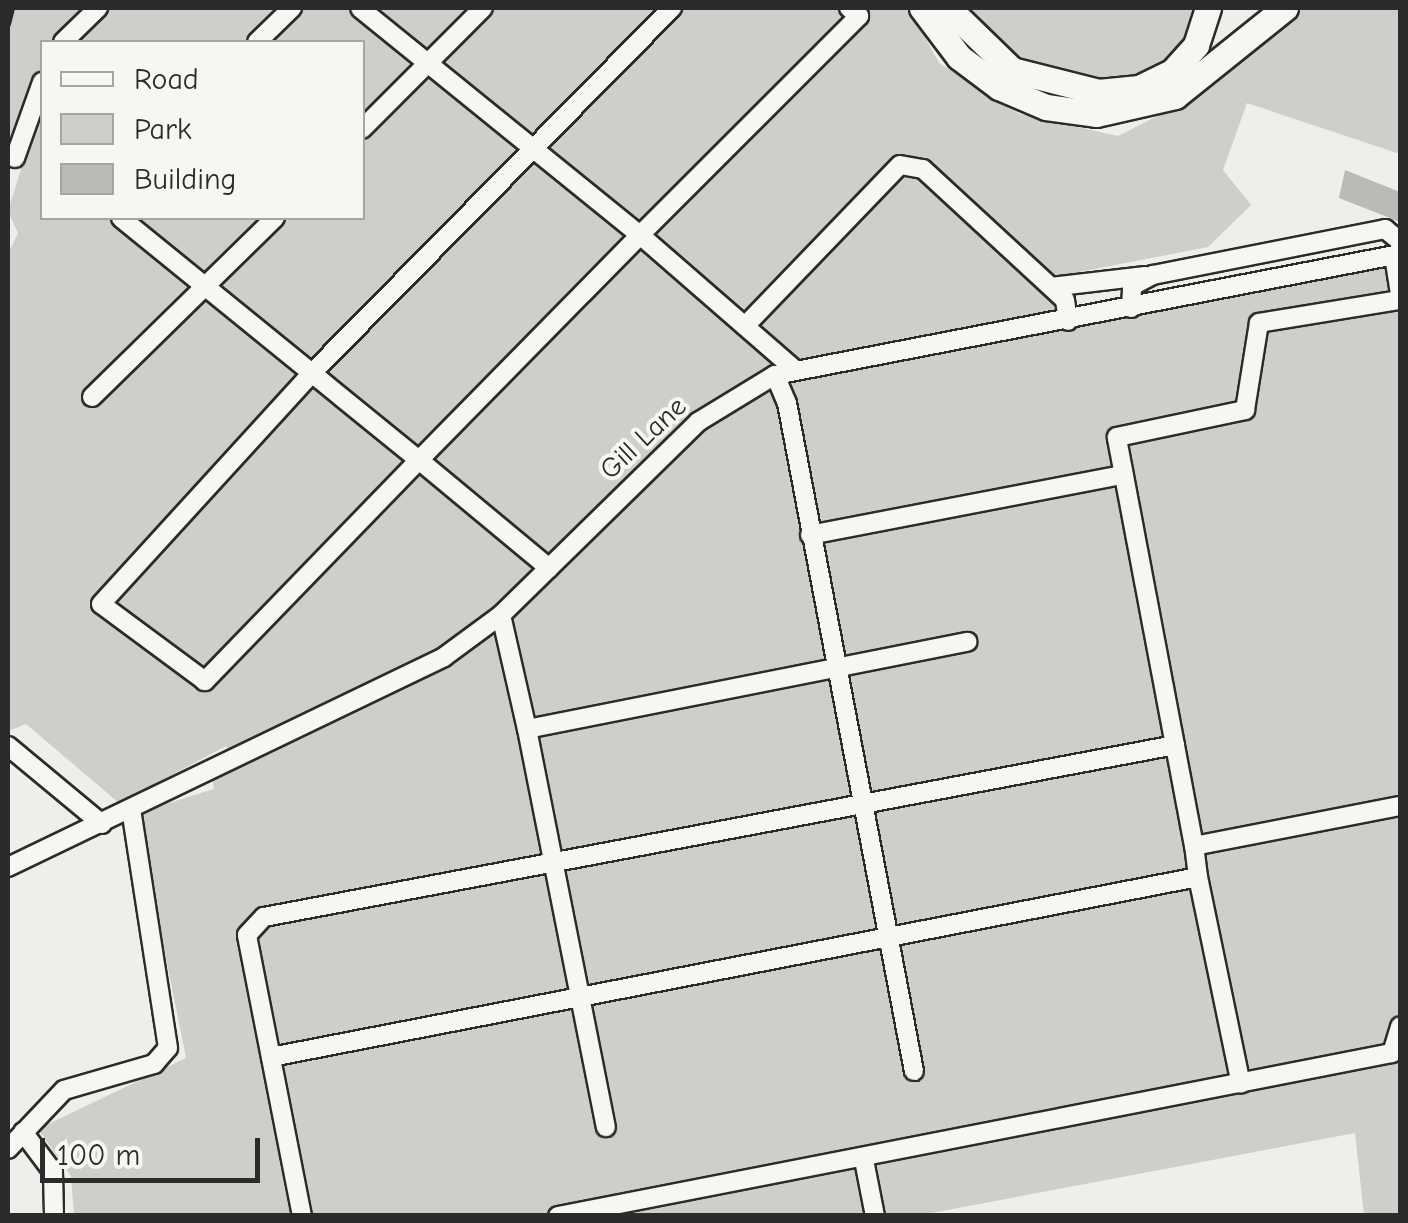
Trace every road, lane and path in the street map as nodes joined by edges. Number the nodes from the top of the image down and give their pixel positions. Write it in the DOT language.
graph roads {
  1 [pos="98,8"];
  2 [pos="292,8"];
  3 [pos="360,8"];
  4 [pos="484,8"];
  5 [pos="672,8"];
  6 [pos="850,8"];
  7 [pos="922,8"];
  8 [pos="948,8"];
  9 [pos="1208,8"];
  10 [pos="1285,8"];
  11 [pos="65,40"];
  12 [pos="259,40"];
  13 [pos="428,63"];
  14 [pos="40,88"];
  15 [pos="365,126"];
  16 [pos="534,149"];
  17 [pos="15,158"];
  18 [pos="123,220"];
  19 [pos="274,220"];
  20 [pos="640,236"];
  21 [pos="1398,250"];
  22 [pos="1153,275"];
  23 [pos="207,287"];
  24 [pos="1051,288"];
  25 [pos="1400,297"];
  26 [pos="1131,308"];
  27 [pos="1068,321"];
  28 [pos="744,326"];
  29 [pos="784,371"];
  30 [pos="312,373"];
  31 [pos="92,398"];
  32 [pos="419,460"];
  33 [pos="1123,475"];
  34 [pos="810,535"];
  35 [pos="549,568"];
  36 [pos="502,615"];
  37 [pos="967,642"];
  38 [pos="836,668"];
  39 [pos="527,729"];
  40 [pos="1174,745"];
  41 [pos="8,746"];
  42 [pos="862,802"];
  43 [pos="1400,806"];
  44 [pos="132,810"];
  45 [pos="102,824"];
  46 [pos="1194,846"];
  47 [pos="555,861"];
  48 [pos="8,866"];
  49 [pos="1198,877"];
  50 [pos="888,938"];
  51 [pos="582,998"];
  52 [pos="1400,1026"];
  53 [pos="271,1056"];
  54 [pos="914,1071"];
  55 [pos="1241,1084"];
  56 [pos="606,1127"];
  57 [pos="22,1132"];
  58 [pos="8,1148"];
  59 [pos="864,1160"];
  60 [pos="54,1216"];
  61 [pos="302,1216"];
  62 [pos="558,1216"];
  63 [pos="875,1216"];
  1 -- 11 [label="street"];
  2 -- 12 [label="street"];
  3 -- 13 [label="street"];
  4 -- 13 [label="street"];
  5 -- 16 [label="street"];
  6 -- 20 [label="street"];
  7 -- 10 [label="highway"];
  8 -- 9 [label="highway"];
  13 -- 15 [label="street"];
  13 -- 16 [label="street"];
  14 -- 17 [label="street"];
  16 -- 20 [label="street"];
  16 -- 30 [label="street"];
  18 -- 23 [label="street"];
  19 -- 23 [label="street"];
  20 -- 28 [label="street"];
  20 -- 32 [label="street"];
  21 -- 22 [label="street"];
  21 -- 25 [label="street"];
  21 -- 26 [label="street, Gill Lane"];
  22 -- 24 [label="street"];
  22 -- 26 [label="street"];
  23 -- 30 [label="street"];
  23 -- 31 [label="street"];
  24 -- 27 [label="street"];
  24 -- 28 [label="street"];
  25 -- 33 [label="street"];
  26 -- 27 [label="street, Gill Lane"];
  27 -- 29 [label="street, Gill Lane"];
  28 -- 29 [label="street"];
  29 -- 34 [label="street"];
  29 -- 35 [label="street, Gill Lane"];
  30 -- 32 [label="street"];
  30 -- 32 [label="street"];
  32 -- 35 [label="street"];
  33 -- 34 [label="street"];
  33 -- 40 [label="street"];
  34 -- 38 [label="street"];
  35 -- 36 [label="street, Gill Lane"];
  36 -- 39 [label="street"];
  36 -- 44 [label="street, Gill Lane"];
  37 -- 38 [label="street"];
  38 -- 39 [label="street"];
  38 -- 42 [label="street"];
  39 -- 47 [label="street"];
  40 -- 42 [label="street"];
  40 -- 46 [label="street"];
  41 -- 45 [label="street"];
  42 -- 47 [label="street"];
  42 -- 50 [label="street"];
  43 -- 46 [label="street"];
  44 -- 45 [label="street, Gill Lane"];
  44 -- 57 [label="street"];
  45 -- 48 [label="street, Gill Lane"];
  46 -- 49 [label="street"];
  47 -- 51 [label="street"];
  47 -- 53 [label="street"];
  49 -- 50 [label="street"];
  49 -- 55 [label="street"];
  50 -- 51 [label="street"];
  50 -- 54 [label="street"];
  51 -- 53 [label="street"];
  51 -- 56 [label="street"];
  52 -- 55 [label="street"];
  53 -- 61 [label="street"];
  55 -- 59 [label="street"];
  57 -- 58 [label="street"];
  57 -- 60 [label="street"];
  59 -- 62 [label="street"];
  59 -- 63 [label="street"];
}
